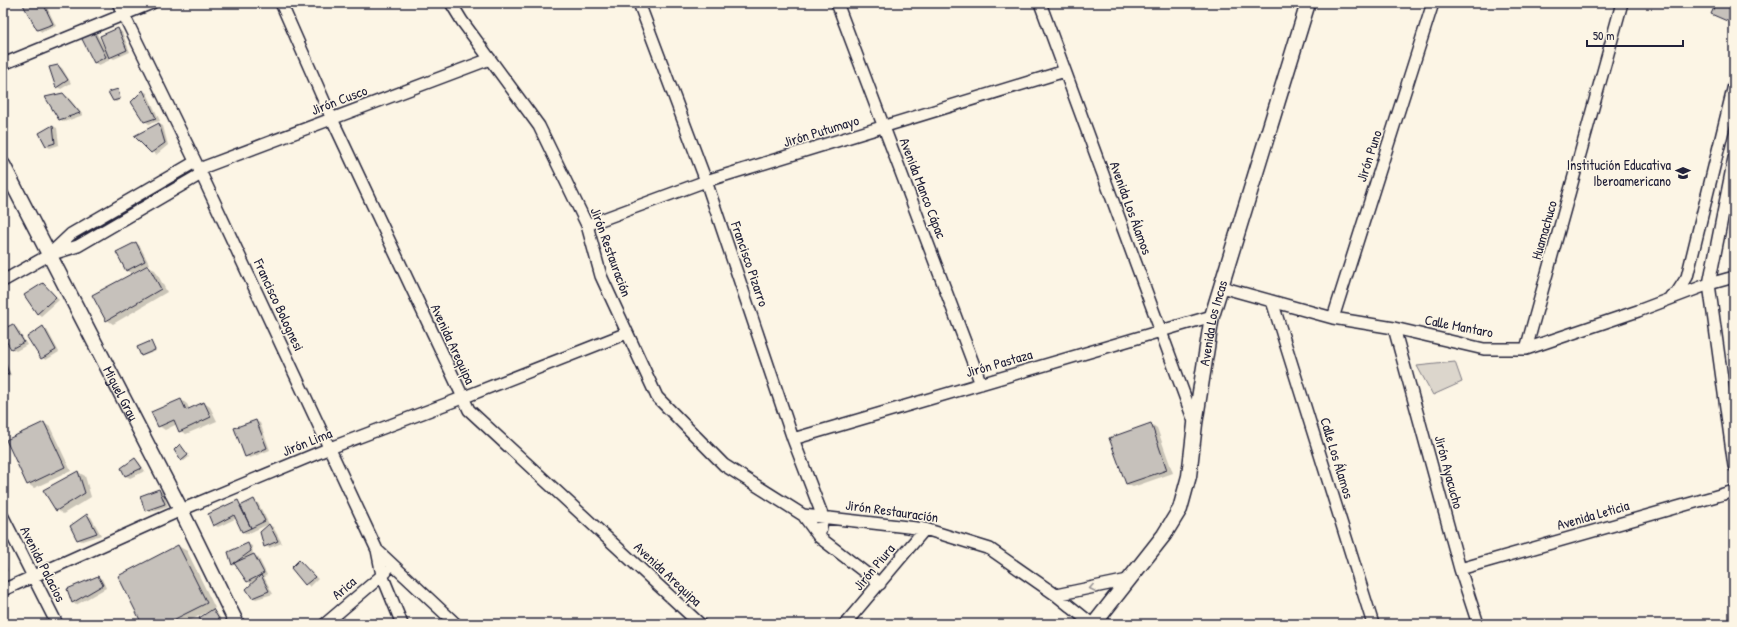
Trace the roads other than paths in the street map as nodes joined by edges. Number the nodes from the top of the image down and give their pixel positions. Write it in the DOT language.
graph roads {
  1 [pos="118,3"];
  2 [pos="152,3"];
  3 [pos="280,3"];
  4 [pos="452,3"];
  5 [pos="640,3"];
  6 [pos="837,3"];
  7 [pos="1308,3"];
  8 [pos="1433,3"];
  9 [pos="1622,3"];
  10 [pos="1043,4"];
  11 [pos="123,15"];
  12 [pos="490,59"];
  13 [pos="3,64"];
  14 [pos="1065,71"];
  15 [pos="1734,85"];
  16 [pos="332,119"];
  17 [pos="885,128"];
  18 [pos="1734,158"];
  19 [pos="3,165"];
  20 [pos="198,168"];
  21 [pos="706,181"];
  22 [pos="1731,190"];
  23 [pos="587,224"];
  24 [pos="49,255"];
  25 [pos="1734,277"];
  26 [pos="3,281"];
  27 [pos="1709,284"];
  28 [pos="1220,287"];
  29 [pos="1272,301"];
  30 [pos="1638,311"];
  31 [pos="1212,316"];
  32 [pos="1333,318"];
  33 [pos="1394,328"];
  34 [pos="1160,331"];
  35 [pos="627,333"];
  36 [pos="1526,349"];
  37 [pos="981,384"];
  38 [pos="462,398"];
  39 [pos="1195,424"];
  40 [pos="794,439"];
  41 [pos="330,448"];
  42 [pos="1734,466"];
  43 [pos="1734,491"];
  44 [pos="181,510"];
  45 [pos="803,516"];
  46 [pos="3,517"];
  47 [pos="822,517"];
  48 [pos="925,529"];
  49 [pos="819,537"];
  50 [pos="377,550"];
  51 [pos="394,565"];
  52 [pos="1460,568"];
  53 [pos="382,575"];
  54 [pos="33,577"];
  55 [pos="1128,580"];
  56 [pos="880,584"];
  57 [pos="3,590"];
  58 [pos="1056,595"];
  59 [pos="57,624"];
  60 [pos="237,624"];
  61 [pos="325,624"];
  62 [pos="402,624"];
  63 [pos="456,624"];
  64 [pos="700,624"];
  65 [pos="845,624"];
  66 [pos="1093,624"];
  67 [pos="1373,624"];
  68 [pos="1478,624"];
  1 -- 11 [label="street, Francisco Bolognesi"];
  2 -- 11 [label="street"];
  3 -- 16 [label="street, Avenida Arequipa"];
  4 -- 12 [label="street, Jirón Restauración"];
  5 -- 21 [label="street, Francisco Pizarro"];
  6 -- 17 [label="street, Avenida Manco Cápac"];
  7 -- 28 [label="street, Avenida Los Incas"];
  8 -- 32 [label="street, Jirón Puno"];
  9 -- 36 [label="street, Huamachuco"];
  10 -- 14 [label="street, Avenida Los Álamos"];
  11 -- 13 [label="street"];
  11 -- 20 [label="street, Francisco Bolognesi"];
  12 -- 16 [label="street, Jirón Cusco"];
  12 -- 23 [label="street, Jirón Restauración"];
  14 -- 17 [label="street, Jirón Putumayo"];
  14 -- 34 [label="street, Avenida Los Álamos"];
  15 -- 30 [label="street"];
  16 -- 20 [label="street, Jirón Cusco"];
  16 -- 38 [label="street, Avenida Arequipa"];
  17 -- 21 [label="street, Jirón Putumayo"];
  17 -- 37 [label="street, Avenida Manco Cápac"];
  18 -- 22 [label="street"];
  19 -- 24 [label="street, Miguel Grau"];
  20 -- 24 [label="street, Jirón Cusco"];
  20 -- 41 [label="street, Francisco Bolognesi"];
  21 -- 23 [label="street, Jirón Putumayo"];
  21 -- 40 [label="street, Francisco Pizarro"];
  22 -- 27 [label="street"];
  23 -- 35 [label="street, Jirón Restauración"];
  24 -- 26 [label="street, Jirón Cusco"];
  24 -- 44 [label="street, Miguel Grau"];
  25 -- 27 [label="street, Calle Mantaro"];
  27 -- 30 [label="street, Calle Mantaro"];
  27 -- 42 [label="street"];
  28 -- 29 [label="street, Calle Mantaro"];
  28 -- 31 [label="street, Avenida Los Incas"];
  29 -- 32 [label="street, Calle Mantaro"];
  29 -- 67 [label="street, Calle Los Álamos"];
  30 -- 36 [label="street, Calle Mantaro"];
  31 -- 34 [label="street, Jirón Pastaza"];
  31 -- 39 [label="street, Avenida Los Incas"];
  32 -- 33 [label="street, Calle Mantaro"];
  33 -- 36 [label="street, Calle Mantaro"];
  33 -- 52 [label="street, Jirón Ayacucho"];
  34 -- 37 [label="street, Jirón Pastaza"];
  34 -- 39 [label="street, Avenida Los Álamos"];
  35 -- 38 [label="street, Jirón Lima"];
  35 -- 45 [label="street, Jirón Restauración"];
  37 -- 40 [label="street, Jirón Pastaza"];
  38 -- 41 [label="street, Jirón Lima"];
  38 -- 64 [label="street, Avenida Arequipa"];
  39 -- 55 [label="street, Avenida Los Incas"];
  40 -- 47 [label="street, Francisco Pizarro"];
  41 -- 44 [label="street, Jirón Lima"];
  41 -- 50 [label="street, Francisco Bolognesi"];
  43 -- 52 [label="street, Avenida Leticia"];
  44 -- 54 [label="street, Jirón Lima"];
  44 -- 60 [label="street, Miguel Grau"];
  45 -- 47 [label="street, Jirón Restauración"];
  45 -- 49 [label="street, Jirón Restauración"];
  46 -- 54 [label="street, Avenida Palacios"];
  47 -- 48 [label="street, Jirón Restauración"];
  47 -- 49 [label="street, Francisco Pizarro"];
  48 -- 56 [label="street, Jirón Piura"];
  48 -- 58 [label="street, Jirón Restauración"];
  49 -- 56 [label="street, Jirón Restauración"];
  50 -- 51 [label="street"];
  50 -- 53 [label="street, Francisco Bolognesi"];
  51 -- 53 [label="street, Arica"];
  51 -- 63 [label="street"];
  52 -- 68 [label="street, Jirón Ayacucho"];
  53 -- 61 [label="street, Arica"];
  53 -- 62 [label="street, Francisco Bolognesi"];
  54 -- 57 [label="street, Jirón Lima"];
  54 -- 59 [label="street, Avenida Palacios"];
  55 -- 58 [label="street, one-way"];
  55 -- 66 [label="street, Avenida Los Incas"];
  56 -- 65 [label="street, Jirón Piura"];
  58 -- 66 [label="street, Jirón Restauración"];
}
